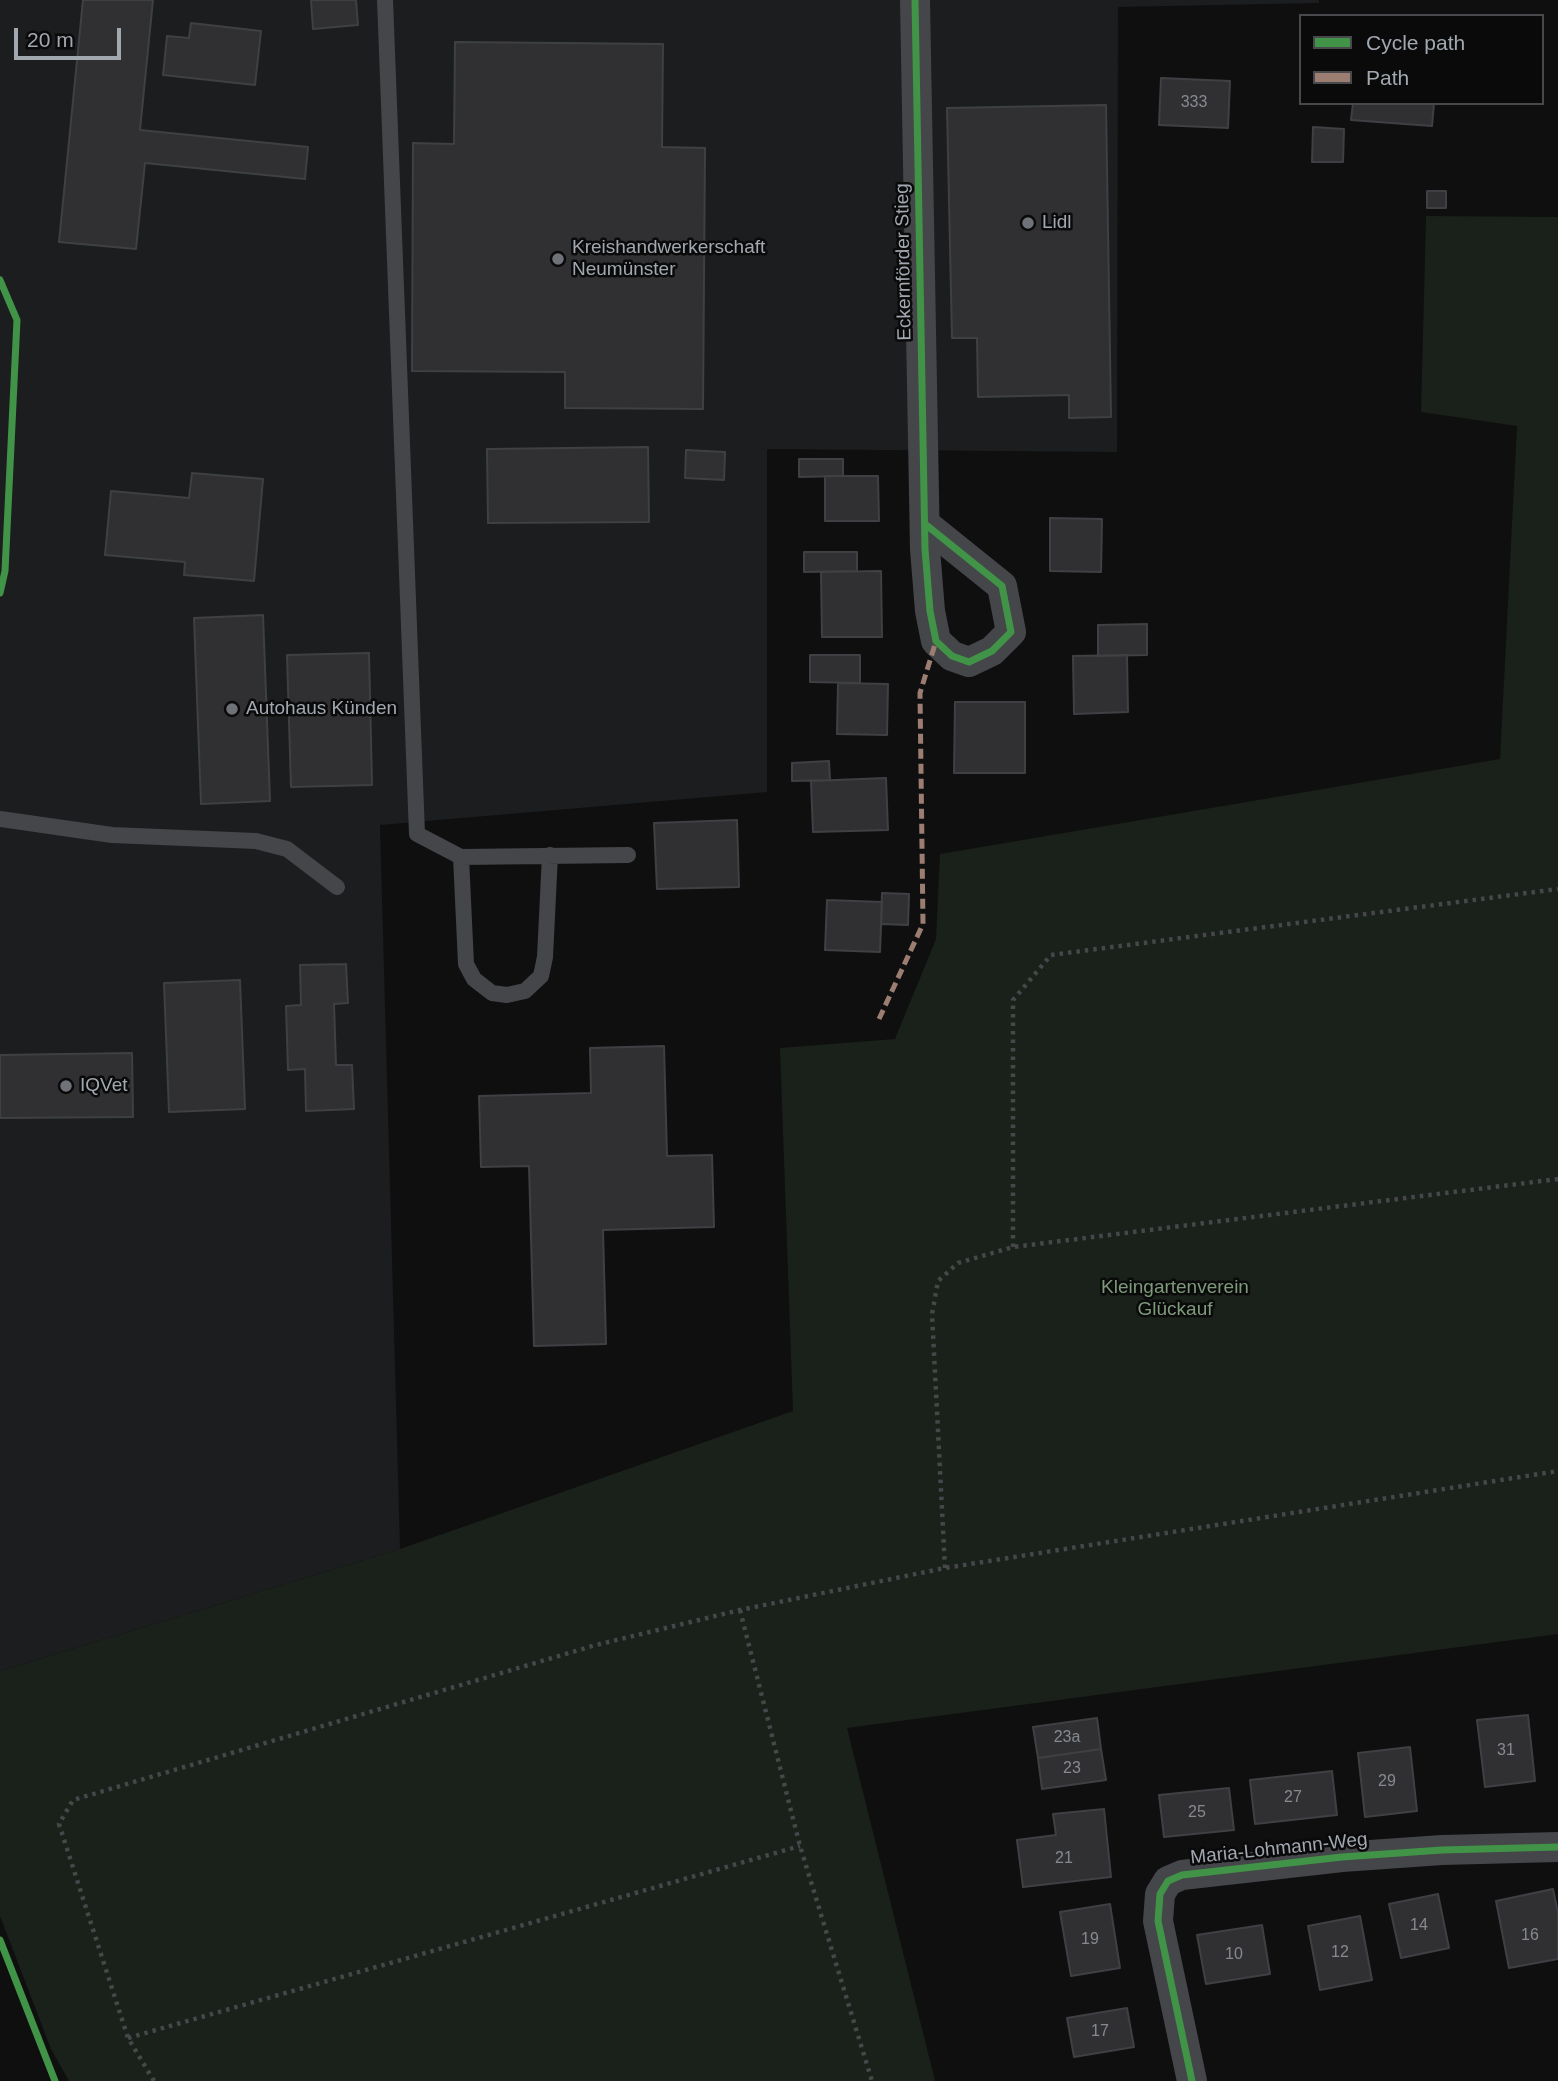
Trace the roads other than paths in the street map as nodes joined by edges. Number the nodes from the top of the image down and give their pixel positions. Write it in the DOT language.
graph roads {
  1 [pos="385,0"];
  2 [pos="915,0"];
  3 [pos="925,524"];
  4 [pos="0,819"];
  5 [pos="550,855"];
  6 [pos="628,855"];
  7 [pos="461,857"];
  8 [pos="337,887"];
  9 [pos="1558,1847"];
  10 [pos="1192,2081"];
  1 -- 7 [label="lane"];
  2 -- 3 [label="street, Eckernförder Stieg"];
  4 -- 8 [label="lane"];
  5 -- 6 [label="lane"];
  5 -- 7 [label="lane"];
  5 -- 7 [label="lane"];
  9 -- 10 [label="street, Maria-Lohmann-Weg"];
}
